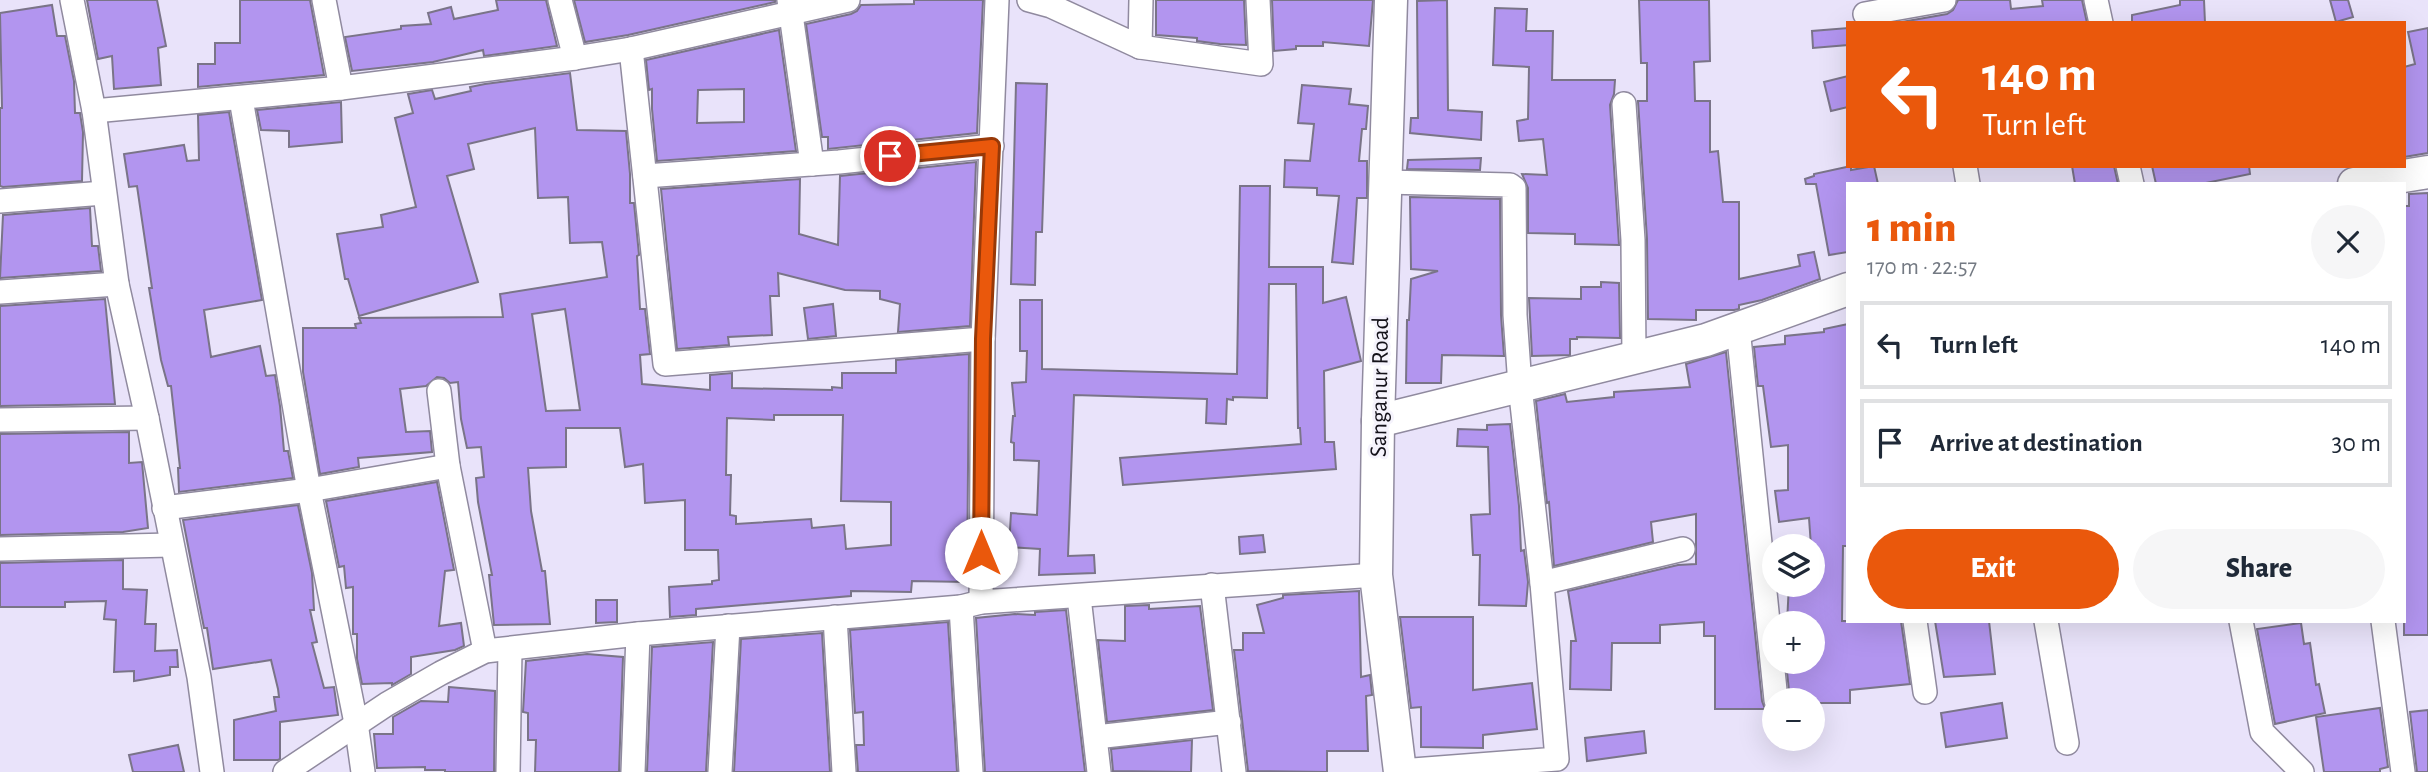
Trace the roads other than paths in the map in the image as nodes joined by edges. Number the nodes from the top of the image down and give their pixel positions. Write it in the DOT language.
graph roads {
  1 [pos="72,0"];
  2 [pos="324,0"];
  3 [pos="560,0"];
  4 [pos="848,0"];
  5 [pos="997,0"];
  6 [pos="1141,0"];
  7 [pos="1258,0"];
  8 [pos="1391,0"];
  9 [pos="2096,0"];
  10 [pos="1044,2"];
  11 [pos="790,6"];
  12 [pos="1938,6"];
  13 [pos="1865,14"];
  14 [pos="2101,21"];
  15 [pos="1140,47"];
  16 [pos="631,48"];
  17 [pos="575,58"];
  18 [pos="341,88"];
  19 [pos="241,99"];
  20 [pos="1624,104"];
  21 [pos="94,111"];
  22 [pos="992,146"];
  23 [pos="813,164"];
  24 [pos="2428,172"];
  25 [pos="645,176"];
  26 [pos="1385,182"];
  27 [pos="2366,182"];
  28 [pos="104,193"];
  29 [pos="0,201"];
  30 [pos="117,284"];
  31 [pos="1846,290"];
  32 [pos="0,292"];
  33 [pos="1738,328"];
  34 [pos="983,339"];
  35 [pos="1634,358"];
  36 [pos="1520,386"];
  37 [pos="439,391"];
  38 [pos="147,418"];
  39 [pos="0,419"];
  40 [pos="1378,421"];
  41 [pos="448,466"];
  42 [pos="309,490"];
  43 [pos="164,508"];
  44 [pos="171,545"];
  45 [pos="0,549"];
  46 [pos="1683,549"];
  47 [pos="1376,575"];
  48 [pos="1542,583"];
  49 [pos="1212,585"];
  50 [pos="1079,597"];
  51 [pos="971,605"];
  52 [pos="835,617"];
  53 [pos="1915,623"];
  54 [pos="2046,623"];
  55 [pos="2241,623"];
  56 [pos="2383,623"];
  57 [pos="728,626"];
  58 [pos="638,634"];
  59 [pos="510,649"];
  60 [pos="485,651"];
  61 [pos="1775,688"];
  62 [pos="1925,692"];
  63 [pos="1229,722"];
  64 [pos="356,723"];
  65 [pos="1096,737"];
  66 [pos="2067,743"];
  67 [pos="1400,771"];
  68 [pos="212,772"];
  69 [pos="285,772"];
  70 [pos="363,772"];
  71 [pos="508,772"];
  72 [pos="633,772"];
  73 [pos="720,772"];
  74 [pos="844,772"];
  75 [pos="971,772"];
  76 [pos="1099,772"];
  77 [pos="1234,772"];
  78 [pos="2302,772"];
  79 [pos="2403,772"];
  1 -- 21 [label="street"];
  2 -- 18 [label="street"];
  3 -- 17 [label="street"];
  4 -- 11 [label="street"];
  5 -- 22 [label="street"];
  6 -- 15 [label="street"];
  7 -- 15 [label="street"];
  8 -- 26 [label="main road, Sanganur Road"];
  9 -- 14 [label="street"];
  10 -- 15 [label="street"];
  11 -- 16 [label="street"];
  11 -- 23 [label="street"];
  12 -- 13 [label="street"];
  16 -- 17 [label="street"];
  16 -- 25 [label="street"];
  17 -- 18 [label="street"];
  18 -- 19 [label="street"];
  19 -- 21 [label="street"];
  19 -- 42 [label="street"];
  20 -- 35 [label="street"];
  21 -- 28 [label="street"];
  22 -- 23 [label="street"];
  22 -- 34 [label="street"];
  23 -- 25 [label="street"];
  24 -- 27 [label="main road"];
  25 -- 34 [label="street"];
  26 -- 36 [label="street"];
  26 -- 40 [label="main road, Sanganur Road"];
  28 -- 29 [label="street"];
  28 -- 30 [label="street"];
  30 -- 32 [label="street"];
  30 -- 38 [label="street"];
  31 -- 33 [label="main road"];
  33 -- 35 [label="main road"];
  33 -- 61 [label="street"];
  34 -- 51 [label="street"];
  35 -- 36 [label="main road"];
  36 -- 40 [label="main road"];
  36 -- 48 [label="street"];
  37 -- 41 [label="street"];
  38 -- 39 [label="street"];
  38 -- 43 [label="street"];
  40 -- 47 [label="main road, Sanganur Road"];
  41 -- 42 [label="street"];
  41 -- 60 [label="street"];
  42 -- 43 [label="street"];
  42 -- 64 [label="street"];
  43 -- 44 [label="street"];
  44 -- 45 [label="street"];
  44 -- 68 [label="street"];
  46 -- 48 [label="street"];
  47 -- 49 [label="street"];
  47 -- 67 [label="main road, Sanganur Road"];
  48 -- 67 [label="street"];
  49 -- 50 [label="street"];
  49 -- 63 [label="street"];
  50 -- 51 [label="street"];
  50 -- 65 [label="street"];
  51 -- 52 [label="street"];
  51 -- 75 [label="street"];
  52 -- 57 [label="street"];
  52 -- 74 [label="street"];
  53 -- 62 [label="street"];
  54 -- 66 [label="street"];
  55 -- 78 [label="street"];
  56 -- 79 [label="street"];
  57 -- 58 [label="street"];
  57 -- 73 [label="street"];
  58 -- 59 [label="street"];
  58 -- 72 [label="street"];
  59 -- 60 [label="street"];
  59 -- 71 [label="street"];
  60 -- 64 [label="street"];
  63 -- 65 [label="street"];
  63 -- 77 [label="street"];
  64 -- 69 [label="street"];
  64 -- 70 [label="street"];
  65 -- 76 [label="street"];
}
